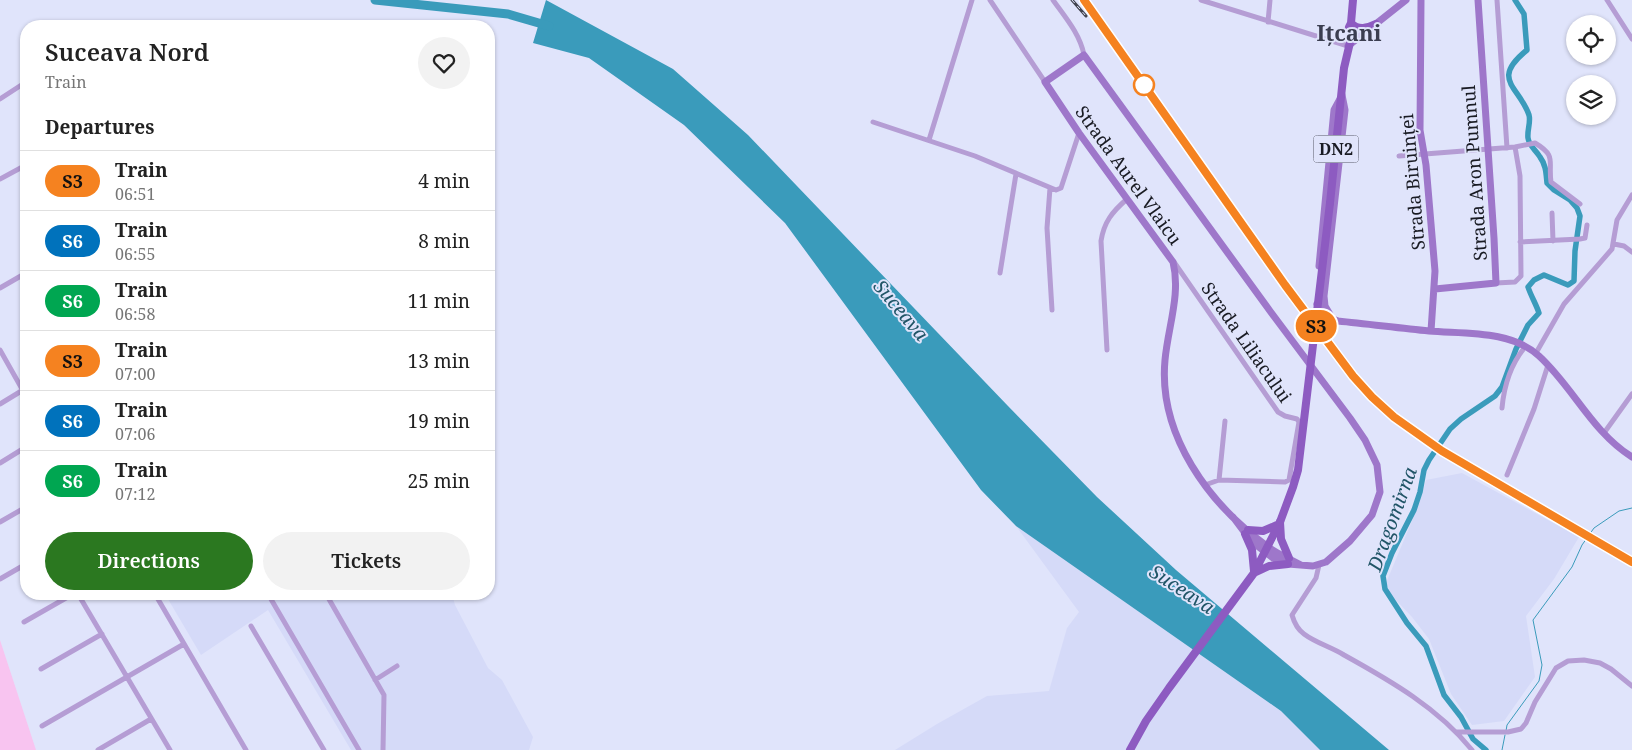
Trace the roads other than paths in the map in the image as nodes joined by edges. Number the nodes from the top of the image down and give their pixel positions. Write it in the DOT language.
graph roads {
  1 [pos="972,0"];
  2 [pos="990,0"];
  3 [pos="1053,0"];
  4 [pos="1201,0"];
  5 [pos="1270,0"];
  6 [pos="1353,0"];
  7 [pos="1406,0"];
  8 [pos="1421,0"];
  9 [pos="1478,0"];
  10 [pos="1497,0"];
  11 [pos="1607,0"];
  12 [pos="1208,1"];
  13 [pos="1268,22"];
  14 [pos="1351,23"];
  15 [pos="1376,24"];
  16 [pos="1630,32"];
  17 [pos="1632,39"];
  18 [pos="1348,46"];
  19 [pos="1084,55"];
  20 [pos="1045,82"];
  21 [pos="20,86"];
  22 [pos="1342,95"];
  23 [pos="0,99"];
  24 [pos="873,122"];
  25 [pos="1079,133"];
  26 [pos="929,140"];
  27 [pos="1515,147"];
  28 [pos="1507,148"];
  29 [pos="1488,149"];
  30 [pos="1424,154"];
  31 [pos="1399,156"];
  32 [pos="20,168"];
  33 [pos="1016,174"];
  34 [pos="0,179"];
  35 [pos="1050,188"];
  36 [pos="1632,195"];
  37 [pos="1127,199"];
  38 [pos="1630,202"];
  39 [pos="1580,204"];
  40 [pos="1552,212"];
  41 [pos="1586,225"];
  42 [pos="1520,242"];
  43 [pos="1553,242"];
  44 [pos="1614,244"];
  45 [pos="1632,252"];
  46 [pos="1173,262"];
  47 [pos="1000,273"];
  48 [pos="20,276"];
  49 [pos="1496,283"];
  50 [pos="0,288"];
  51 [pos="1435,289"];
  52 [pos="1052,310"];
  53 [pos="1338,321"];
  54 [pos="1431,331"];
  55 [pos="1524,346"];
  56 [pos="0,350"];
  57 [pos="1107,350"];
  58 [pos="1536,353"];
  59 [pos="1548,365"];
  60 [pos="20,384"];
  61 [pos="1632,394"];
  62 [pos="20,395"];
  63 [pos="0,404"];
  64 [pos="1502,408"];
  65 [pos="1225,421"];
  66 [pos="1604,433"];
  67 [pos="20,451"];
  68 [pos="1632,457"];
  69 [pos="0,463"];
  70 [pos="1507,475"];
  71 [pos="1219,480"];
  72 [pos="1205,485"];
  73 [pos="20,510"];
  74 [pos="0,522"];
  75 [pos="1280,522"];
  76 [pos="1247,532"];
  77 [pos="1266,549"];
  78 [pos="1289,561"];
  79 [pos="1319,565"];
  80 [pos="20,567"];
  81 [pos="1254,573"];
  82 [pos="0,579"];
  83 [pos="62,600"];
  84 [pos="82,600"];
  85 [pos="158,600"];
  86 [pos="272,600"];
  87 [pos="329,600"];
  88 [pos="24,622"];
  89 [pos="251,626"];
  90 [pos="102,634"];
  91 [pos="184,644"];
  92 [pos="397,666"];
  93 [pos="41,669"];
  94 [pos="127,677"];
  95 [pos="375,680"];
  96 [pos="1632,686"];
  97 [pos="152,719"];
  98 [pos="42,726"];
  99 [pos="1457,732"];
  100 [pos="98,750"];
  101 [pos="170,750"];
  102 [pos="246,750"];
  103 [pos="324,750"];
  104 [pos="359,750"];
  105 [pos="383,750"];
  106 [pos="1130,750"];
  107 [pos="1472,750"];
  1 -- 26 [label="street"];
  2 -- 20 [label="street, Strada Aurel Vlaicu"];
  3 -- 19 [label="street"];
  4 -- 12 [label="street"];
  5 -- 13 [label="street"];
  6 -- 14 [label="main road, DN2"];
  7 -- 15 [label="street"];
  8 -- 30 [label="street, Strada Biruinței"];
  9 -- 29 [label="street, Strada Aron Pumnul"];
  10 -- 28 [label="street"];
  11 -- 16 [label="street"];
  12 -- 13 [label="street"];
  13 -- 18 [label="street"];
  14 -- 15 [label="main road"];
  14 -- 18 [label="main road, DN2"];
  15 -- 18 [label="street"];
  16 -- 17 [label="street"];
  18 -- 22 [label="main road, DN2"];
  19 -- 20 [label="street"];
  19 -- 79 [label="street"];
  20 -- 25 [label="street, Strada Aurel Vlaicu"];
  21 -- 23 [label="street"];
  22 -- 53 [label="street"];
  22 -- 53 [label="street"];
  22 -- 75 [label="main road, DN2, bridge"];
  24 -- 26 [label="street"];
  25 -- 35 [label="street"];
  25 -- 37 [label="street, Strada Aurel Vlaicu"];
  26 -- 33 [label="street"];
  27 -- 28 [label="street"];
  27 -- 39 [label="street"];
  27 -- 42 [label="street"];
  28 -- 29 [label="street"];
  29 -- 30 [label="street"];
  29 -- 49 [label="street, Strada Aron Pumnul"];
  30 -- 31 [label="street"];
  30 -- 51 [label="street, Strada Biruinței"];
  32 -- 34 [label="street"];
  33 -- 35 [label="street"];
  33 -- 47 [label="street"];
  35 -- 52 [label="street"];
  36 -- 38 [label="street"];
  37 -- 46 [label="street, Strada Aurel Vlaicu"];
  37 -- 57 [label="street"];
  38 -- 44 [label="street"];
  40 -- 43 [label="street"];
  41 -- 43 [label="street"];
  42 -- 43 [label="street"];
  42 -- 49 [label="street"];
  44 -- 45 [label="street"];
  44 -- 58 [label="street"];
  46 -- 71 [label="street, Strada Liliacului"];
  46 -- 72 [label="street, Strada Aurel Vlaicu"];
  48 -- 50 [label="street"];
  49 -- 51 [label="street, Strada Aron Pumnul"];
  51 -- 54 [label="street, Strada Biruinței"];
  53 -- 54 [label="street"];
  54 -- 55 [label="street"];
  55 -- 58 [label="street"];
  55 -- 64 [label="street"];
  56 -- 60 [label="street"];
  58 -- 59 [label="street"];
  59 -- 66 [label="street"];
  59 -- 70 [label="street"];
  61 -- 66 [label="street"];
  62 -- 63 [label="street"];
  65 -- 71 [label="street"];
  66 -- 68 [label="street"];
  67 -- 69 [label="street"];
  71 -- 72 [label="street, Strada Liliacului"];
  72 -- 76 [label="street, Strada Aurel Vlaicu"];
  73 -- 74 [label="street"];
  75 -- 76 [label="main road"];
  75 -- 77 [label="main road, DN2"];
  75 -- 78 [label="main road"];
  76 -- 77 [label="street, Strada Aurel Vlaicu"];
  76 -- 81 [label="main road"];
  77 -- 78 [label="street, Strada Aurel Vlaicu"];
  77 -- 81 [label="main road, DN2"];
  78 -- 79 [label="street"];
  78 -- 81 [label="main road"];
  79 -- 99 [label="street"];
  80 -- 82 [label="street"];
  81 -- 106 [label="main road, DN2"];
  83 -- 88 [label="street"];
  84 -- 90 [label="street"];
  85 -- 91 [label="street"];
  86 -- 104 [label="street"];
  87 -- 95 [label="street"];
  89 -- 103 [label="street"];
  90 -- 93 [label="street"];
  90 -- 94 [label="street"];
  91 -- 94 [label="street"];
  91 -- 102 [label="street"];
  92 -- 95 [label="street"];
  94 -- 97 [label="street"];
  94 -- 98 [label="street"];
  95 -- 105 [label="street"];
  96 -- 99 [label="street"];
  97 -- 100 [label="street"];
  97 -- 101 [label="street"];
  99 -- 107 [label="street"];
}
